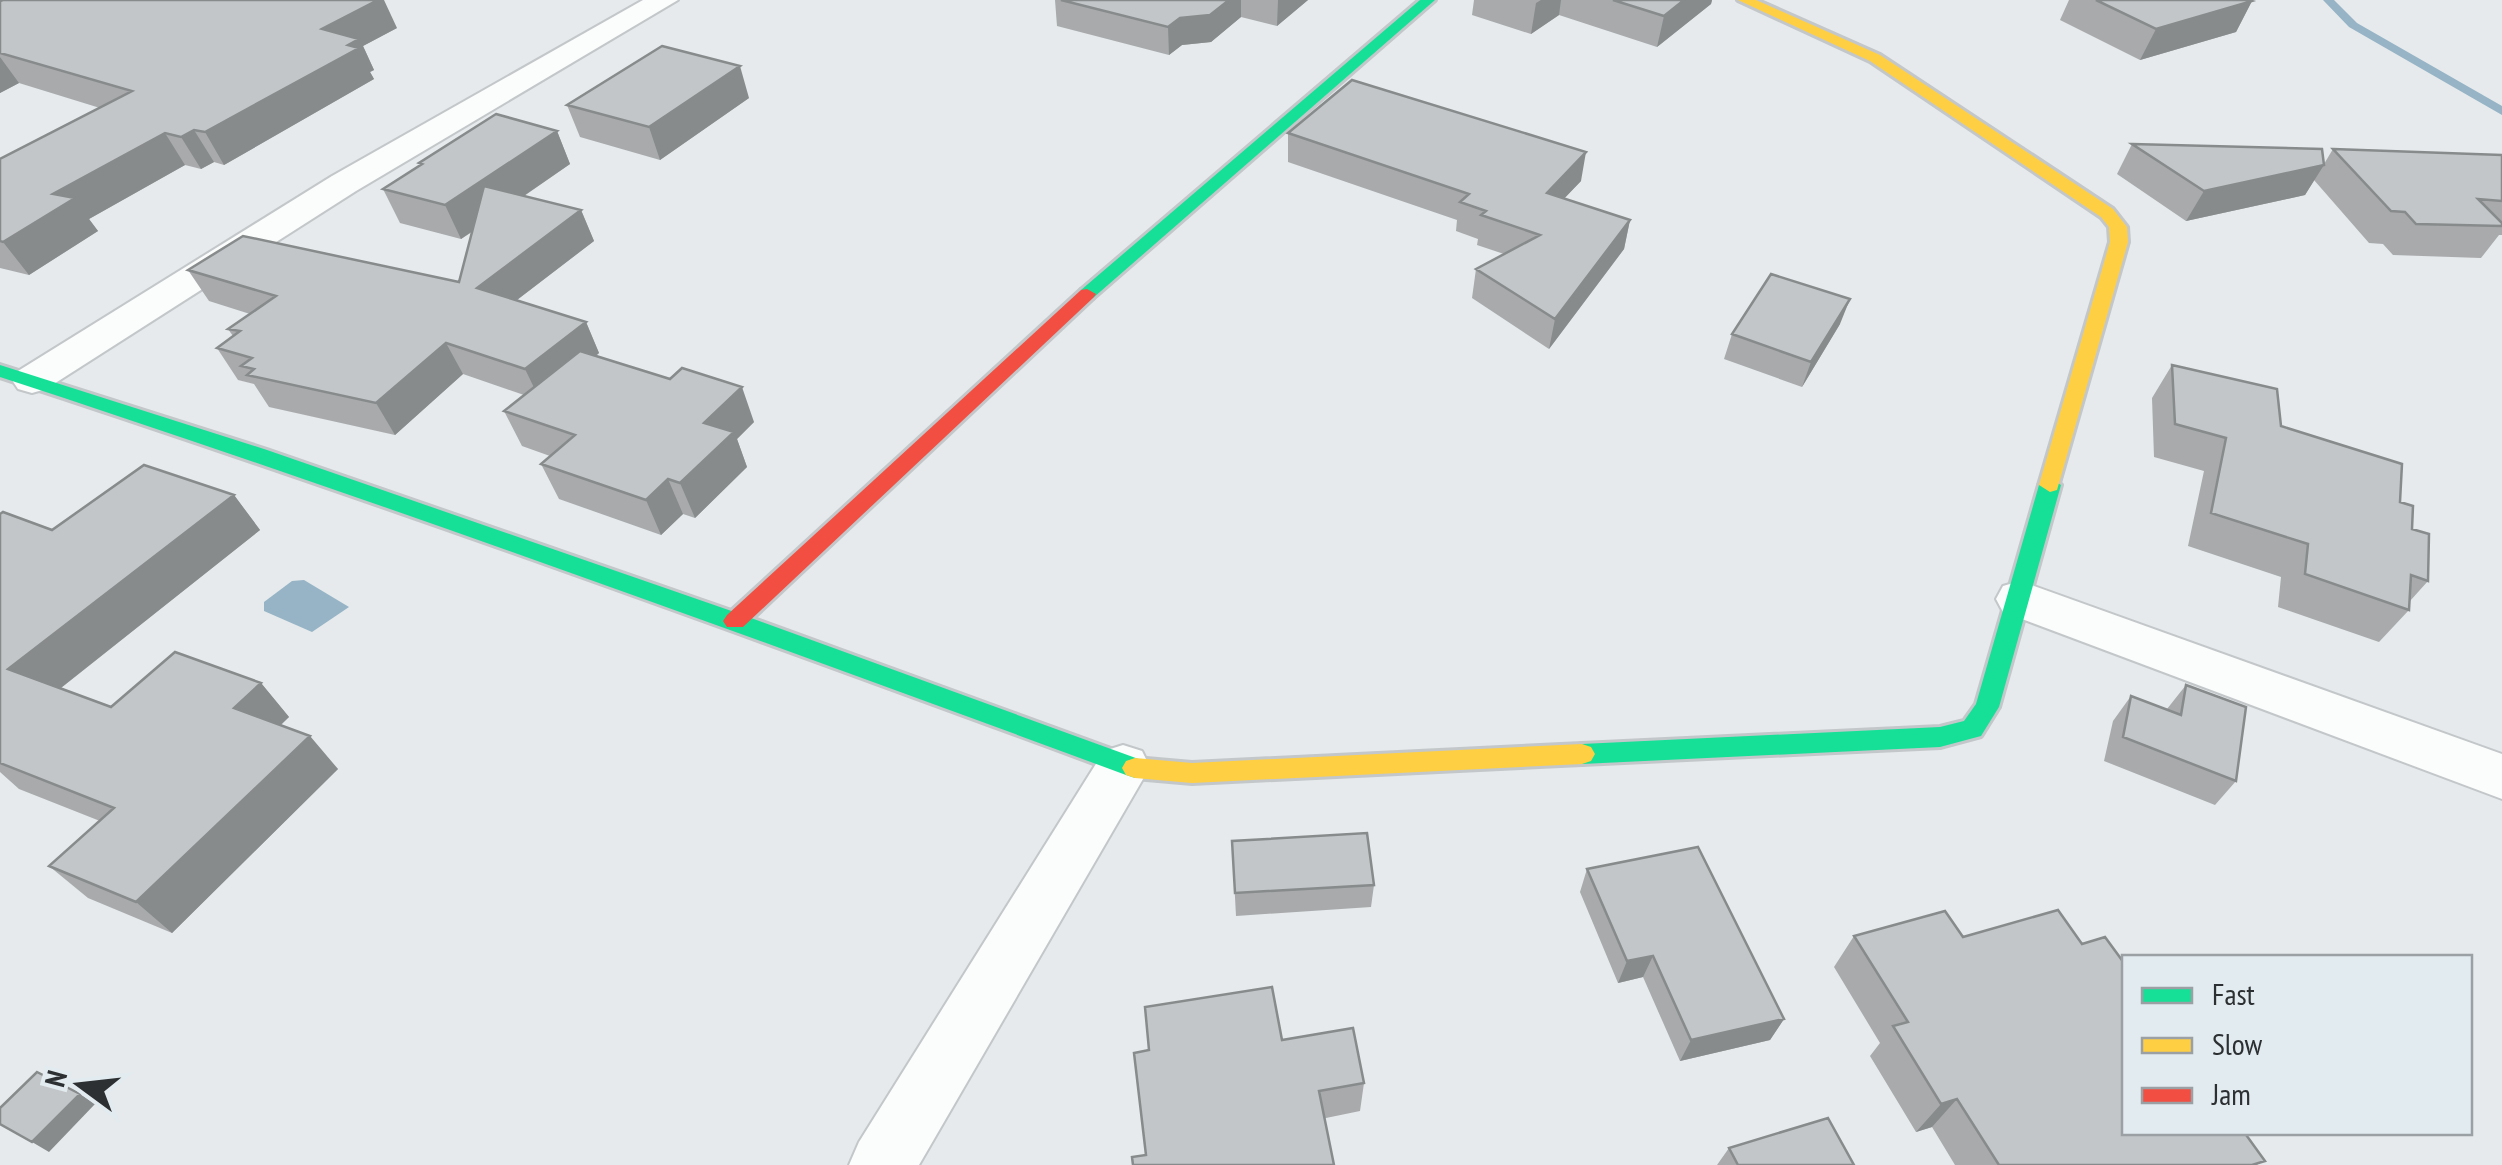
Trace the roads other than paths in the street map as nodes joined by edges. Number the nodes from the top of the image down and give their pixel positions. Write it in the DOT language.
graph roads {
  1 [pos="664,0"];
  2 [pos="1428,0"];
  3 [pos="1744,0"];
  4 [pos="16,376"];
  5 [pos="2020,599"];
  6 [pos="736,621"];
  7 [pos="1122,767"];
  8 [pos="2502,777"];
  9 [pos="882,1165"];
  1 -- 4 [label="street"];
  2 -- 6 [label="street"];
  3 -- 5 [label="street"];
  4 -- 6 [label="street"];
  5 -- 7 [label="street"];
  5 -- 8 [label="street"];
  6 -- 7 [label="street"];
  7 -- 9 [label="street"];
}
